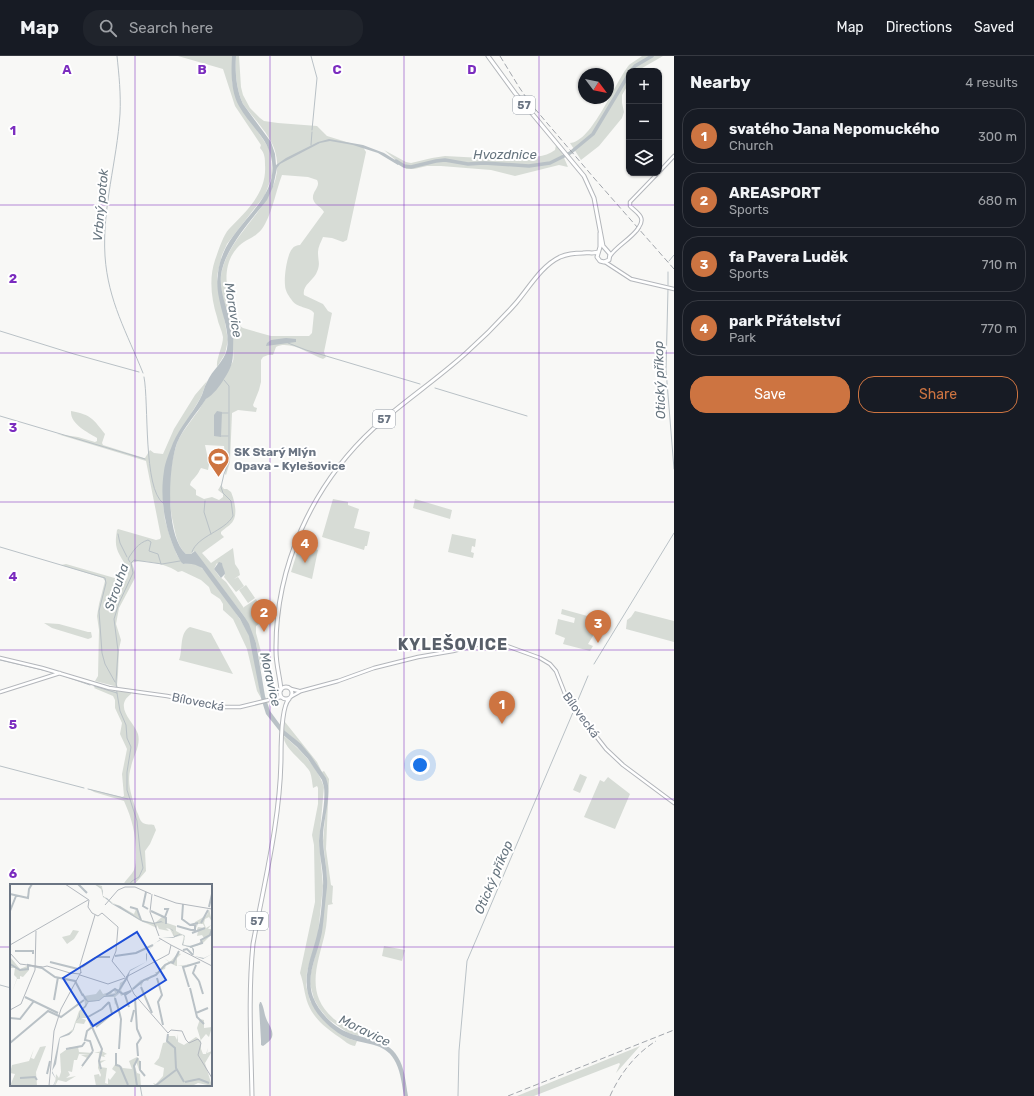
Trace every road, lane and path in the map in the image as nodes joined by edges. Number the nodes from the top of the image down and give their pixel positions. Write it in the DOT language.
graph roads {
  1 [pos="488,56"];
  2 [pos="674,156"];
  3 [pos="662,168"];
  4 [pos="654,176"];
  5 [pos="600,233"];
  6 [pos="617,249"];
  7 [pos="606,250"];
  8 [pos="599,251"];
  9 [pos="581,253"];
  10 [pos="597,258"];
  11 [pos="610,258"];
  12 [pos="605,262"];
  13 [pos="620,273"];
  14 [pos="674,289"];
  15 [pos="0,658"];
  16 [pos="48,669"];
  17 [pos="60,673"];
  18 [pos="47,677"];
  19 [pos="279,678"];
  20 [pos="286,687"];
  21 [pos="291,689"];
  22 [pos="301,691"];
  23 [pos="0,692"];
  24 [pos="281,695"];
  25 [pos="292,696"];
  26 [pos="289,699"];
  27 [pos="283,719"];
  28 [pos="674,803"];
  29 [pos="252,1096"];
  1 -- 5 [label="main road, 57"];
  2 -- 3 [label="main road"];
  4 -- 6 [label="main road, bridge"];
  5 -- 7 [label="main road, 57"];
  5 -- 8 [label="main road, 57"];
  6 -- 7 [label="main road"];
  6 -- 11 [label="main road"];
  7 -- 8 [label="main road, 57"];
  7 -- 11 [label="main road, 57"];
  8 -- 9 [label="main road, 57"];
  8 -- 10 [label="main road, 57"];
  9 -- 10 [label="main road, 57"];
  9 -- 19 [label="main road, 57"];
  10 -- 12 [label="main road, 57"];
  11 -- 12 [label="main road"];
  11 -- 13 [label="main road"];
  12 -- 13 [label="main road"];
  13 -- 14 [label="main road"];
  15 -- 16 [label="main road, Bílovecká"];
  16 -- 17 [label="main road, Bílovecká"];
  16 -- 18 [label="main road"];
  17 -- 18 [label="main road"];
  17 -- 24 [label="main road, Bílovecká"];
  18 -- 23 [label="main road"];
  19 -- 20 [label="main road, 57"];
  19 -- 24 [label="main road, 57"];
  20 -- 21 [label="main road, Bílovecká"];
  20 -- 24 [label="main road"];
  21 -- 22 [label="main road, Bílovecká"];
  21 -- 25 [label="main road"];
  22 -- 25 [label="main road, Bílovecká"];
  22 -- 28 [label="main road, Bílovecká"];
  24 -- 26 [label="main road"];
  24 -- 27 [label="main road, 57"];
  25 -- 26 [label="main road, Bílovecká / 57"];
  26 -- 27 [label="main road, 57"];
  27 -- 29 [label="main road, 57"];
}
